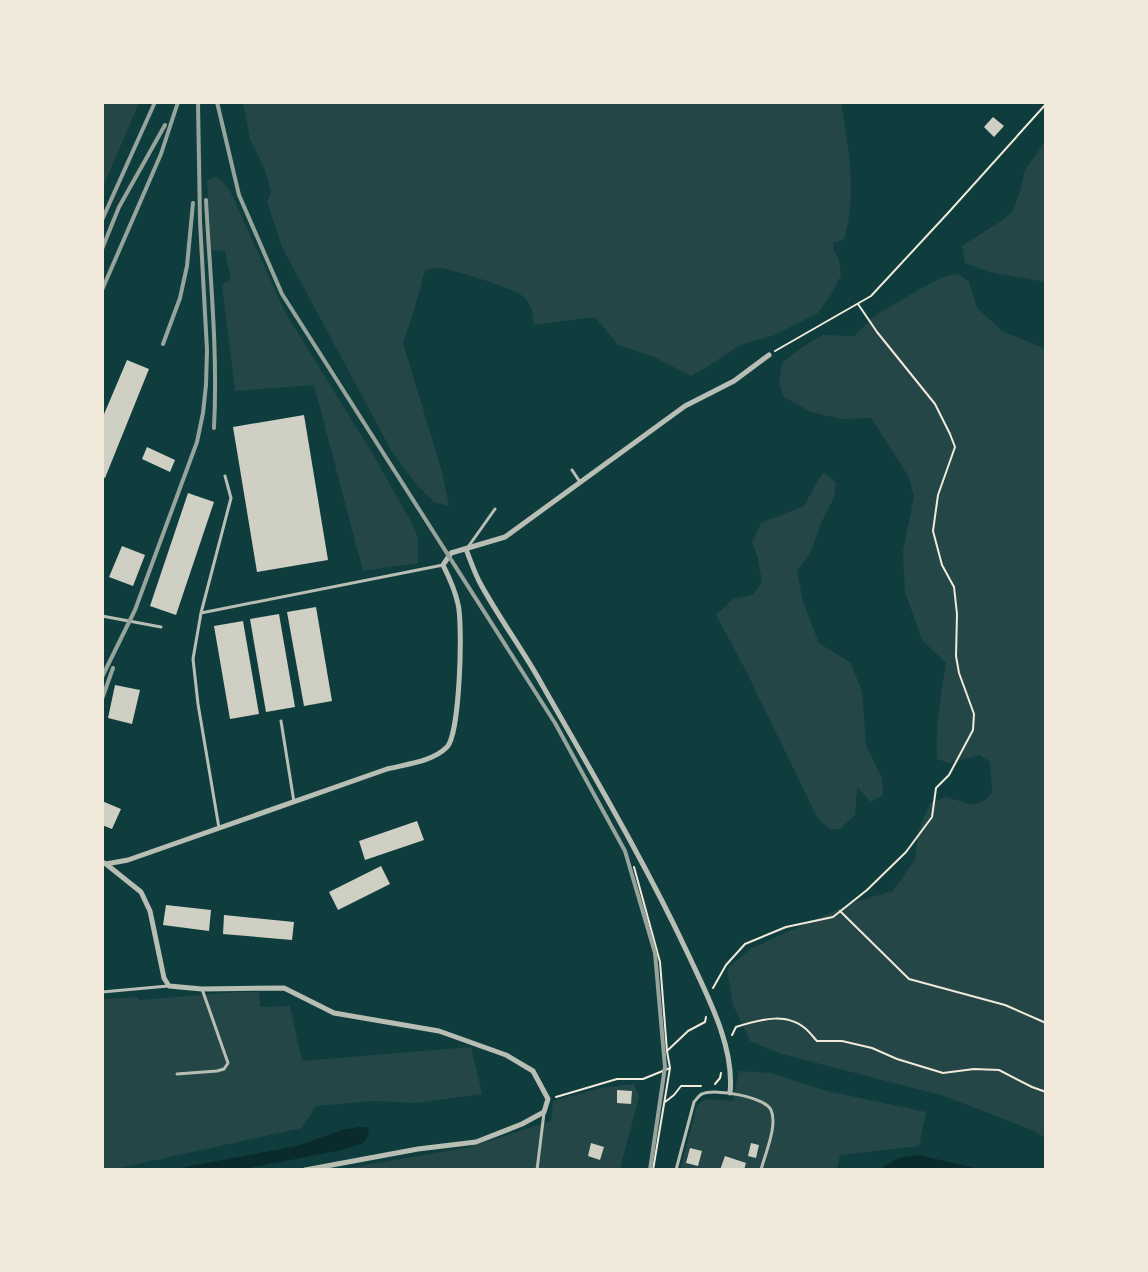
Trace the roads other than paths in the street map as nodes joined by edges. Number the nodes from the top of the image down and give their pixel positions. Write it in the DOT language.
graph roads {
  1 [pos="769,355"];
  2 [pos="572,470"];
  3 [pos="225,476"];
  4 [pos="581,482"];
  5 [pos="495,509"];
  6 [pos="466,549"];
  7 [pos="443,565"];
  8 [pos="201,613"];
  9 [pos="102,616"];
  10 [pos="161,627"];
  11 [pos="281,721"];
  12 [pos="294,802"];
  13 [pos="219,828"];
  14 [pos="104,863"];
  15 [pos="169,986"];
  16 [pos="202,989"];
  17 [pos="102,992"];
  18 [pos="176,1074"];
  19 [pos="730,1093"];
  20 [pos="544,1112"];
  21 [pos="305,1170"];
  22 [pos="537,1170"];
  23 [pos="676,1170"];
  24 [pos="760,1170"];
  1 -- 4 [label="street"];
  2 -- 4 [label="lane"];
  3 -- 8 [label="lane"];
  4 -- 6 [label="street"];
  5 -- 6 [label="lane"];
  6 -- 7 [label="street"];
  6 -- 19 [label="street"];
  7 -- 8 [label="lane"];
  7 -- 12 [label="street"];
  8 -- 13 [label="lane"];
  9 -- 10 [label="lane"];
  11 -- 12 [label="lane"];
  12 -- 13 [label="street"];
  13 -- 14 [label="street"];
  14 -- 15 [label="street"];
  15 -- 16 [label="street"];
  15 -- 17 [label="lane"];
  16 -- 18 [label="lane"];
  16 -- 20 [label="street"];
  19 -- 23 [label="lane"];
  19 -- 24 [label="lane"];
  20 -- 21 [label="street"];
  20 -- 22 [label="lane"];
}
